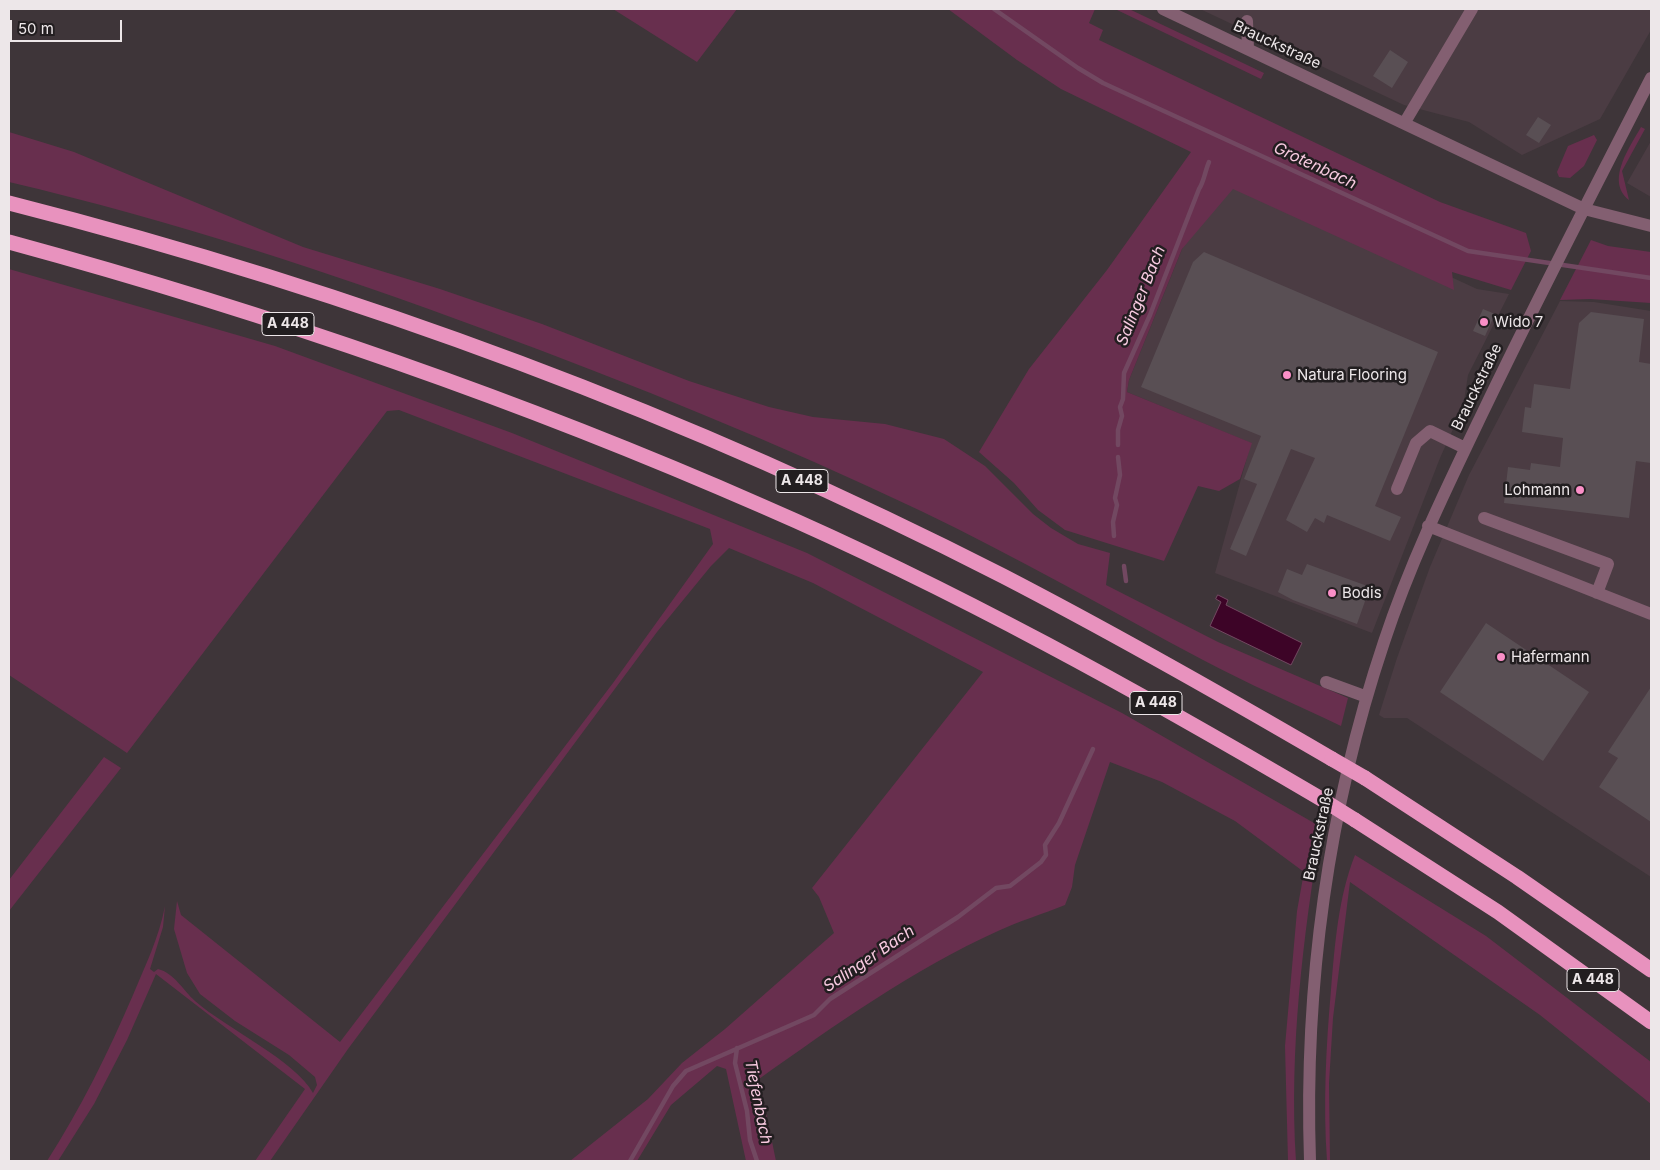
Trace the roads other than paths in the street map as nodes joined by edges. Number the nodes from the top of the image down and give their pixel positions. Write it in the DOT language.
graph roads {
  1 [pos="1163,9"];
  2 [pos="1472,9"];
  3 [pos="1247,21"];
  4 [pos="1248,49"];
  5 [pos="1651,78"];
  6 [pos="1405,122"];
  7 [pos="9,202"];
  8 [pos="1584,208"];
  9 [pos="1651,226"];
  10 [pos="9,242"];
  11 [pos="1465,448"];
  12 [pos="1397,489"];
  13 [pos="1484,518"];
  14 [pos="1428,526"];
  15 [pos="1597,593"];
  16 [pos="1651,614"];
  17 [pos="1326,682"];
  18 [pos="1367,698"];
  19 [pos="1616,944"];
  20 [pos="1651,958"];
  21 [pos="1651,970"];
  22 [pos="1651,1022"];
  23 [pos="1310,1161"];
  1 -- 4 [label="street, Brauckstraße"];
  2 -- 6 [label="street"];
  3 -- 4 [label="street"];
  4 -- 6 [label="street, Brauckstraße"];
  5 -- 8 [label="street, Brauckstraße"];
  6 -- 8 [label="street, Brauckstraße"];
  7 -- 19 [label="highway, A 448, bridge"];
  8 -- 9 [label="street"];
  8 -- 11 [label="street, Brauckstraße"];
  10 -- 22 [label="highway, A 448, bridge"];
  11 -- 12 [label="street"];
  11 -- 14 [label="street, Brauckstraße"];
  13 -- 15 [label="street"];
  14 -- 15 [label="street"];
  14 -- 18 [label="street, Brauckstraße"];
  15 -- 16 [label="street"];
  17 -- 18 [label="street"];
  18 -- 23 [label="street, Brauckstraße"];
  19 -- 20 [label="highway"];
  19 -- 21 [label="highway, A 448"];
}
